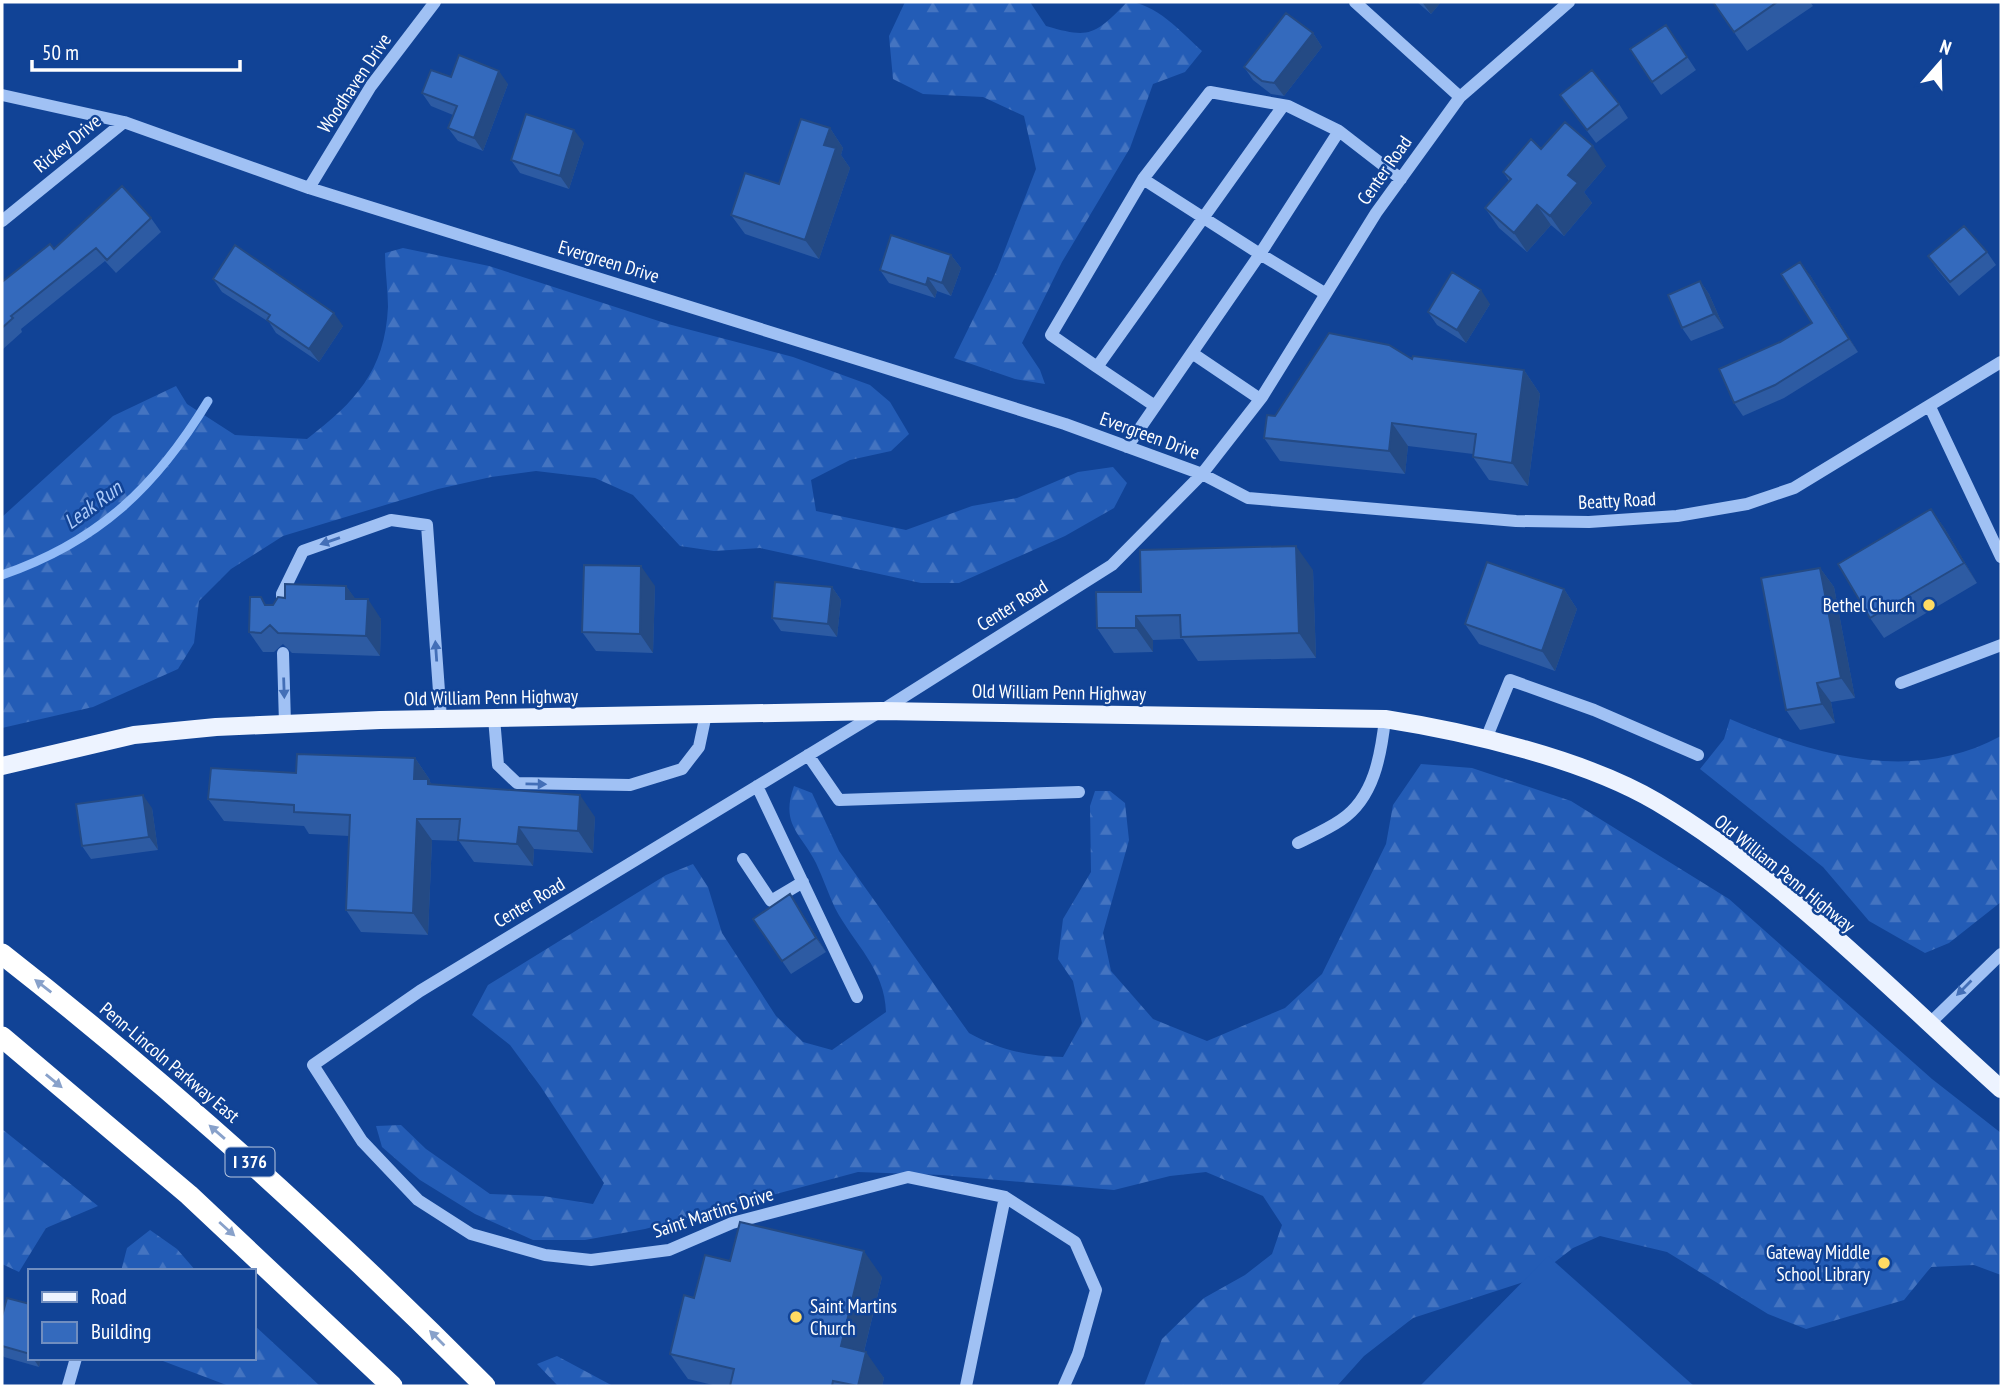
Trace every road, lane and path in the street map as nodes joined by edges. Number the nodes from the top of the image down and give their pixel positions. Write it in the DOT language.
graph roads {
  1 [pos="435,2"];
  2 [pos="1355,2"];
  3 [pos="1569,2"];
  4 [pos="2,95"];
  5 [pos="1460,97"];
  6 [pos="1283,106"];
  7 [pos="124,122"];
  8 [pos="1339,131"];
  9 [pos="1143,179"];
  10 [pos="1401,180"];
  11 [pos="309,188"];
  12 [pos="1203,218"];
  13 [pos="2,221"];
  14 [pos="1260,254"];
  15 [pos="1326,295"];
  16 [pos="1192,352"];
  17 [pos="2001,362"];
  18 [pos="1097,367"];
  19 [pos="1260,399"];
  20 [pos="1155,406"];
  21 [pos="1930,407"];
  22 [pos="1127,447"];
  23 [pos="1202,474"];
  24 [pos="2001,556"];
  25 [pos="283,617"];
  26 [pos="2001,645"];
  27 [pos="283,653"];
  28 [pos="1901,682"];
  29 [pos="881,711"];
  30 [pos="706,714"];
  31 [pos="494,718"];
  32 [pos="441,719"];
  33 [pos="1385,719"];
  34 [pos="285,724"];
  35 [pos="1486,739"];
  36 [pos="808,755"];
  37 [pos="1699,755"];
  38 [pos="2,766"];
  39 [pos="757,786"];
  40 [pos="1079,792"];
  41 [pos="1298,843"];
  42 [pos="743,859"];
  43 [pos="803,882"];
  44 [pos="2,954"];
  45 [pos="2001,954"];
  46 [pos="857,997"];
  47 [pos="1929,1024"];
  48 [pos="2,1037"];
  49 [pos="313,1065"];
  50 [pos="2001,1089"];
  51 [pos="1005,1197"];
  52 [pos="75,1360"];
  53 [pos="68,1386"];
  54 [pos="392,1386"];
  55 [pos="485,1386"];
  56 [pos="966,1386"];
  57 [pos="1064,1386"];
  1 -- 11 [label="street, Woodhaven Drive"];
  2 -- 5 [label="street"];
  3 -- 5 [label="street, Center Road"];
  4 -- 7 [label="street, Evergreen Drive"];
  5 -- 10 [label="street, Center Road"];
  6 -- 8 [label="street"];
  6 -- 9 [label="street"];
  6 -- 12 [label="street"];
  7 -- 11 [label="street, Evergreen Drive"];
  7 -- 13 [label="street, Rickey Drive"];
  8 -- 10 [label="street"];
  8 -- 14 [label="street"];
  9 -- 12 [label="street"];
  9 -- 18 [label="street"];
  10 -- 15 [label="street, Center Road"];
  11 -- 22 [label="street, Evergreen Drive"];
  12 -- 14 [label="street"];
  12 -- 18 [label="street"];
  14 -- 15 [label="street"];
  14 -- 16 [label="street"];
  15 -- 19 [label="street, Center Road"];
  16 -- 19 [label="street"];
  16 -- 20 [label="street"];
  17 -- 21 [label="street, Beatty Road"];
  18 -- 20 [label="street"];
  19 -- 23 [label="street, Center Road"];
  20 -- 22 [label="street"];
  21 -- 23 [label="street, Beatty Road"];
  21 -- 24 [label="street"];
  22 -- 23 [label="street, Evergreen Drive"];
  23 -- 29 [label="street, Center Road"];
  32 -- 25 [label="street, one-way"];
  26 -- 28 [label="street"];
  27 -- 34 [label="street, one-way"];
  29 -- 30 [label="main road, Old William Penn Highway"];
  29 -- 33 [label="main road, Old William Penn Highway"];
  29 -- 36 [label="street, Center Road"];
  30 -- 31 [label="main road, Old William Penn Highway"];
  31 -- 30 [label="street, one-way"];
  31 -- 32 [label="main road, Old William Penn Highway"];
  32 -- 34 [label="main road, Old William Penn Highway"];
  33 -- 35 [label="main road, Old William Penn Highway"];
  33 -- 41 [label="street"];
  34 -- 38 [label="main road, Old William Penn Highway"];
  35 -- 37 [label="street"];
  35 -- 47 [label="main road, Old William Penn Highway"];
  36 -- 39 [label="street, Center Road"];
  36 -- 40 [label="street"];
  39 -- 43 [label="street"];
  39 -- 49 [label="street, Center Road"];
  42 -- 43 [label="street"];
  43 -- 46 [label="street"];
  55 -- 44 [label="highway, Penn-Lincoln Parkway East / I 376, one-way"];
  45 -- 47 [label="street, one-way"];
  47 -- 50 [label="main road, Old William Penn Highway"];
  48 -- 54 [label="highway, one-way"];
  49 -- 51 [label="street, Saint Martins Drive"];
  51 -- 56 [label="street"];
  51 -- 57 [label="street, Saint Martins Drive"];
  52 -- 53 [label="street"];
}
